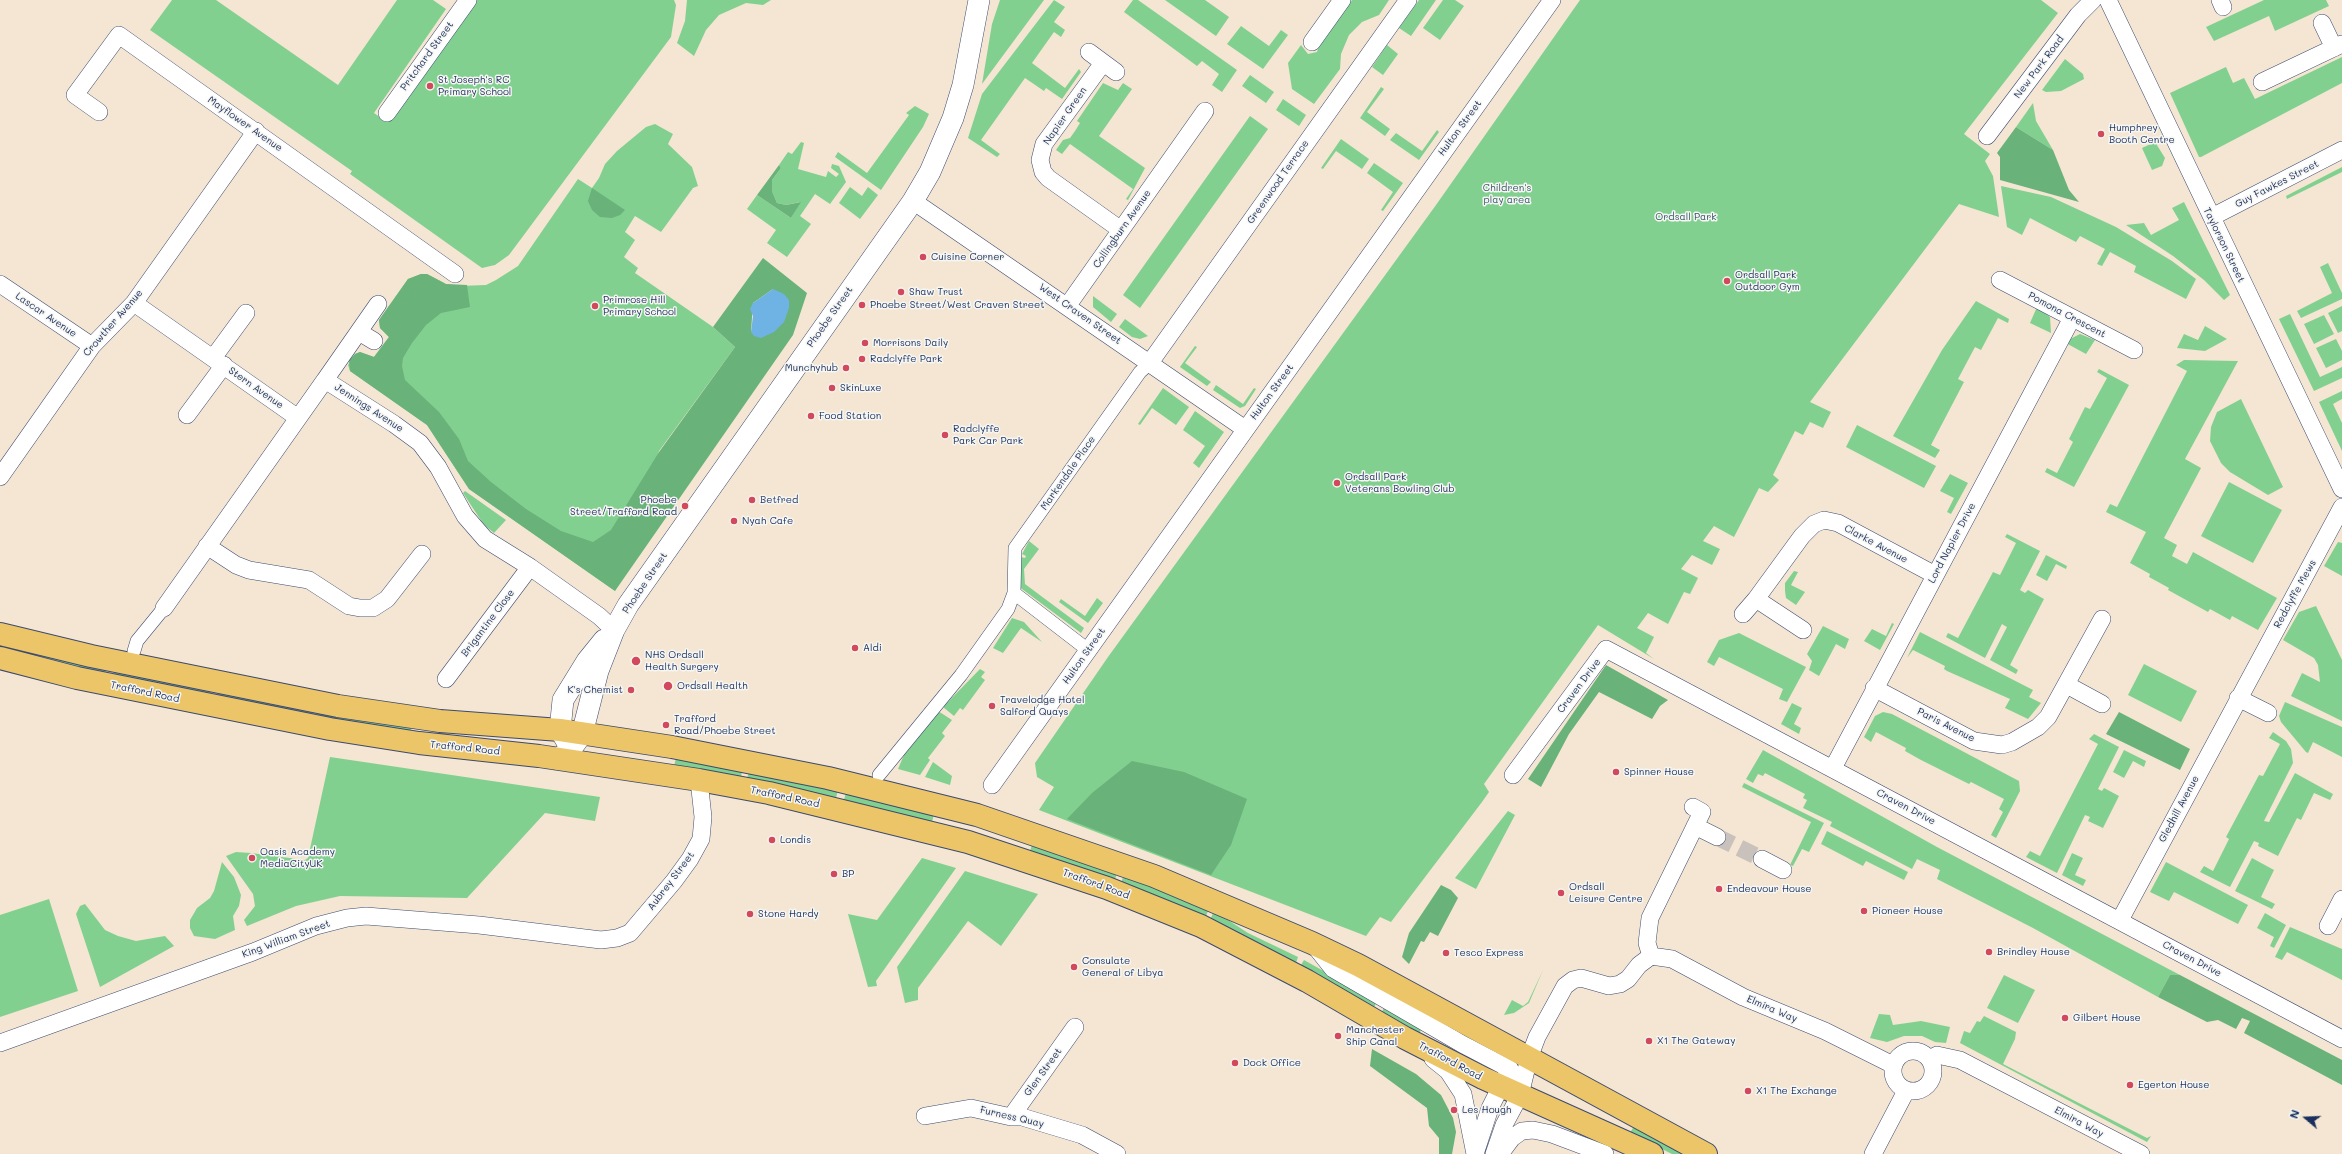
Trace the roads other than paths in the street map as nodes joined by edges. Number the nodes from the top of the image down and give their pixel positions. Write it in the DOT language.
graph roads {
  1 [pos="468,0"];
  2 [pos="979,0"];
  3 [pos="1342,0"];
  4 [pos="1408,0"];
  5 [pos="1552,0"];
  6 [pos="2093,0"];
  7 [pos="2108,0"];
  8 [pos="2322,23"];
  9 [pos="1312,42"];
  10 [pos="2338,46"];
  11 [pos="1089,52"];
  12 [pos="2262,82"];
  13 [pos="1205,111"];
  14 [pos="99,112"];
  15 [pos="386,113"];
  16 [pos="256,131"];
  17 [pos="1987,136"];
  18 [pos="2342,150"];
  19 [pos="913,201"];
  20 [pos="2212,217"];
  21 [pos="1121,230"];
  22 [pos="455,274"];
  23 [pos="2000,280"];
  24 [pos="0,284"];
  25 [pos="134,302"];
  26 [pos="378,304"];
  27 [pos="1068,305"];
  28 [pos="246,313"];
  29 [pos="2072,318"];
  30 [pos="359,332"];
  31 [pos="374,342"];
  32 [pos="92,346"];
  33 [pos="2134,350"];
  34 [pos="218,362"];
  35 [pos="1149,364"];
  36 [pos="325,380"];
  37 [pos="187,415"];
  38 [pos="298,418"];
  39 [pos="1245,429"];
  40 [pos="0,478"];
  41 [pos="2342,489"];
  42 [pos="2342,507"];
  43 [pos="207,546"];
  44 [pos="422,554"];
  45 [pos="530,567"];
  46 [pos="1935,575"];
  47 [pos="1014,593"];
  48 [pos="1756,599"];
  49 [pos="164,608"];
  50 [pos="1743,614"];
  51 [pos="2102,619"];
  52 [pos="614,630"];
  53 [pos="1803,630"];
  54 [pos="0,634"];
  55 [pos="1088,650"];
  56 [pos="134,651"];
  57 [pos="0,658"];
  58 [pos="446,678"];
  59 [pos="2247,680"];
  60 [pos="2067,685"];
  61 [pos="1874,688"];
  62 [pos="2238,698"];
  63 [pos="2102,704"];
  64 [pos="2268,713"];
  65 [pos="560,730"];
  66 [pos="570,747"];
  67 [pos="1833,768"];
  68 [pos="879,775"];
  69 [pos="1513,775"];
  70 [pos="699,780"];
  71 [pos="992,785"];
  72 [pos="1693,807"];
  73 [pos="1695,826"];
  74 [pos="1717,837"];
  75 [pos="1762,860"];
  76 [pos="1783,870"];
  77 [pos="2342,899"];
  78 [pos="2120,920"];
  79 [pos="2328,926"];
  80 [pos="586,938"];
  81 [pos="1312,943"];
  82 [pos="1651,956"];
  83 [pos="1075,1027"];
  84 [pos="1405,1038"];
  85 [pos="2342,1039"];
  86 [pos="0,1043"];
  87 [pos="1529,1058"];
  88 [pos="1929,1059"];
  89 [pos="1893,1065"];
  90 [pos="1510,1084"];
  91 [pos="1906,1091"];
  92 [pos="926,1116"];
  93 [pos="1011,1117"];
  94 [pos="1117,1154"];
  95 [pos="1475,1154"];
  96 [pos="1494,1154"];
  97 [pos="1500,1154"];
  98 [pos="1605,1154"];
  99 [pos="1652,1154"];
  100 [pos="1706,1154"];
  101 [pos="1873,1154"];
  102 [pos="2141,1154"];
  1 -- 15 [label="street, Pritchard Street"];
  2 -- 19 [label="street, Phoebe Street"];
  3 -- 9 [label="street"];
  4 -- 35 [label="street, Greenwood Terrace"];
  5 -- 39 [label="street, Hulton Street"];
  6 -- 17 [label="street, New Park Road"];
  7 -- 20 [label="street, Taylorson Street"];
  8 -- 10 [label="street"];
  10 -- 12 [label="street"];
  11 -- 21 [label="street, Napier Green"];
  13 -- 21 [label="street, Collingburn Avenue"];
  14 -- 16 [label="street, Mayflower Avenue"];
  16 -- 22 [label="street, Mayflower Avenue"];
  16 -- 25 [label="street, Crowther Avenue"];
  18 -- 20 [label="street, Guy Fawkes Street"];
  19 -- 27 [label="street, West Craven Street"];
  19 -- 52 [label="street, Phoebe Street"];
  20 -- 41 [label="street, Taylorson Street"];
  21 -- 27 [label="street, Collingburn Avenue"];
  23 -- 29 [label="street, Pomona Crescent"];
  24 -- 32 [label="street, Lascar Avenue"];
  25 -- 32 [label="street, Crowther Avenue"];
  25 -- 34 [label="street, Stern Avenue"];
  26 -- 30 [label="street"];
  27 -- 35 [label="street, West Craven Street"];
  28 -- 34 [label="street"];
  29 -- 33 [label="street, Pomona Crescent"];
  29 -- 46 [label="street, Lord Napier Drive"];
  30 -- 31 [label="street"];
  30 -- 36 [label="street"];
  32 -- 40 [label="street, Crowther Avenue"];
  34 -- 37 [label="street"];
  34 -- 38 [label="street, Stern Avenue"];
  35 -- 39 [label="street, West Craven Street"];
  35 -- 47 [label="street, Markendale Place"];
  36 -- 38 [label="street, Jennings Avenue"];
  36 -- 45 [label="street, Jennings Avenue"];
  38 -- 43 [label="street, Jennings Avenue"];
  39 -- 55 [label="street, Hulton Street"];
  42 -- 59 [label="street, Redclyffe Mews"];
  43 -- 44 [label="street"];
  43 -- 49 [label="street, Jennings Avenue"];
  45 -- 52 [label="street, Jennings Avenue"];
  45 -- 58 [label="street, Brigantine Close"];
  46 -- 48 [label="street, Clarke Avenue"];
  46 -- 61 [label="street, Lord Napier Drive"];
  47 -- 55 [label="street"];
  47 -- 68 [label="street, Markendale Place"];
  48 -- 50 [label="street, Clarke Avenue"];
  48 -- 53 [label="street"];
  49 -- 56 [label="street, Jennings Avenue"];
  51 -- 60 [label="street, Paris Avenue"];
  52 -- 65 [label="street, Phoebe Street"];
  52 -- 66 [label="street, Phoebe Street"];
  54 -- 65 [label="highway, Trafford Road"];
  55 -- 71 [label="street, Hulton Street"];
  57 -- 66 [label="highway, Trafford Road"];
  59 -- 62 [label="street, Gledhill Avenue"];
  60 -- 61 [label="street, Paris Avenue"];
  60 -- 63 [label="street"];
  61 -- 67 [label="street, Lord Napier Drive"];
  62 -- 64 [label="street"];
  62 -- 78 [label="street, Gledhill Avenue"];
  65 -- 66 [label="highway, Trafford Road"];
  66 -- 70 [label="highway, Trafford Road"];
  66 -- 81 [label="highway, Trafford Road"];
  67 -- 69 [label="street, Craven Drive"];
  67 -- 78 [label="street, Craven Drive"];
  70 -- 80 [label="street, Aubrey Street"];
  70 -- 84 [label="highway, Trafford Road"];
  72 -- 73 [label="street"];
  73 -- 74 [label="street"];
  73 -- 82 [label="street"];
  75 -- 76 [label="street"];
  77 -- 79 [label="street"];
  78 -- 85 [label="street, Craven Drive"];
  80 -- 86 [label="street, King William Street"];
  81 -- 87 [label="highway, Trafford Road"];
  81 -- 90 [label="street, Trafford Road"];
  82 -- 87 [label="street"];
  82 -- 89 [label="street, Elmira Way"];
  83 -- 93 [label="street, Glen Street"];
  84 -- 90 [label="highway, Trafford Road"];
  84 -- 95 [label="street"];
  87 -- 90 [label="street"];
  87 -- 90 [label="street"];
  87 -- 100 [label="highway, Trafford Road"];
  88 -- 89 [label="street"];
  88 -- 91 [label="street"];
  88 -- 102 [label="street, Elmira Way"];
  89 -- 91 [label="street"];
  90 -- 95 [label="street"];
  90 -- 96 [label="street"];
  90 -- 99 [label="highway, Trafford Road"];
  91 -- 101 [label="street"];
  92 -- 93 [label="street, Furness Quay"];
  93 -- 94 [label="street, Furness Quay"];
  97 -- 98 [label="street"];
}
